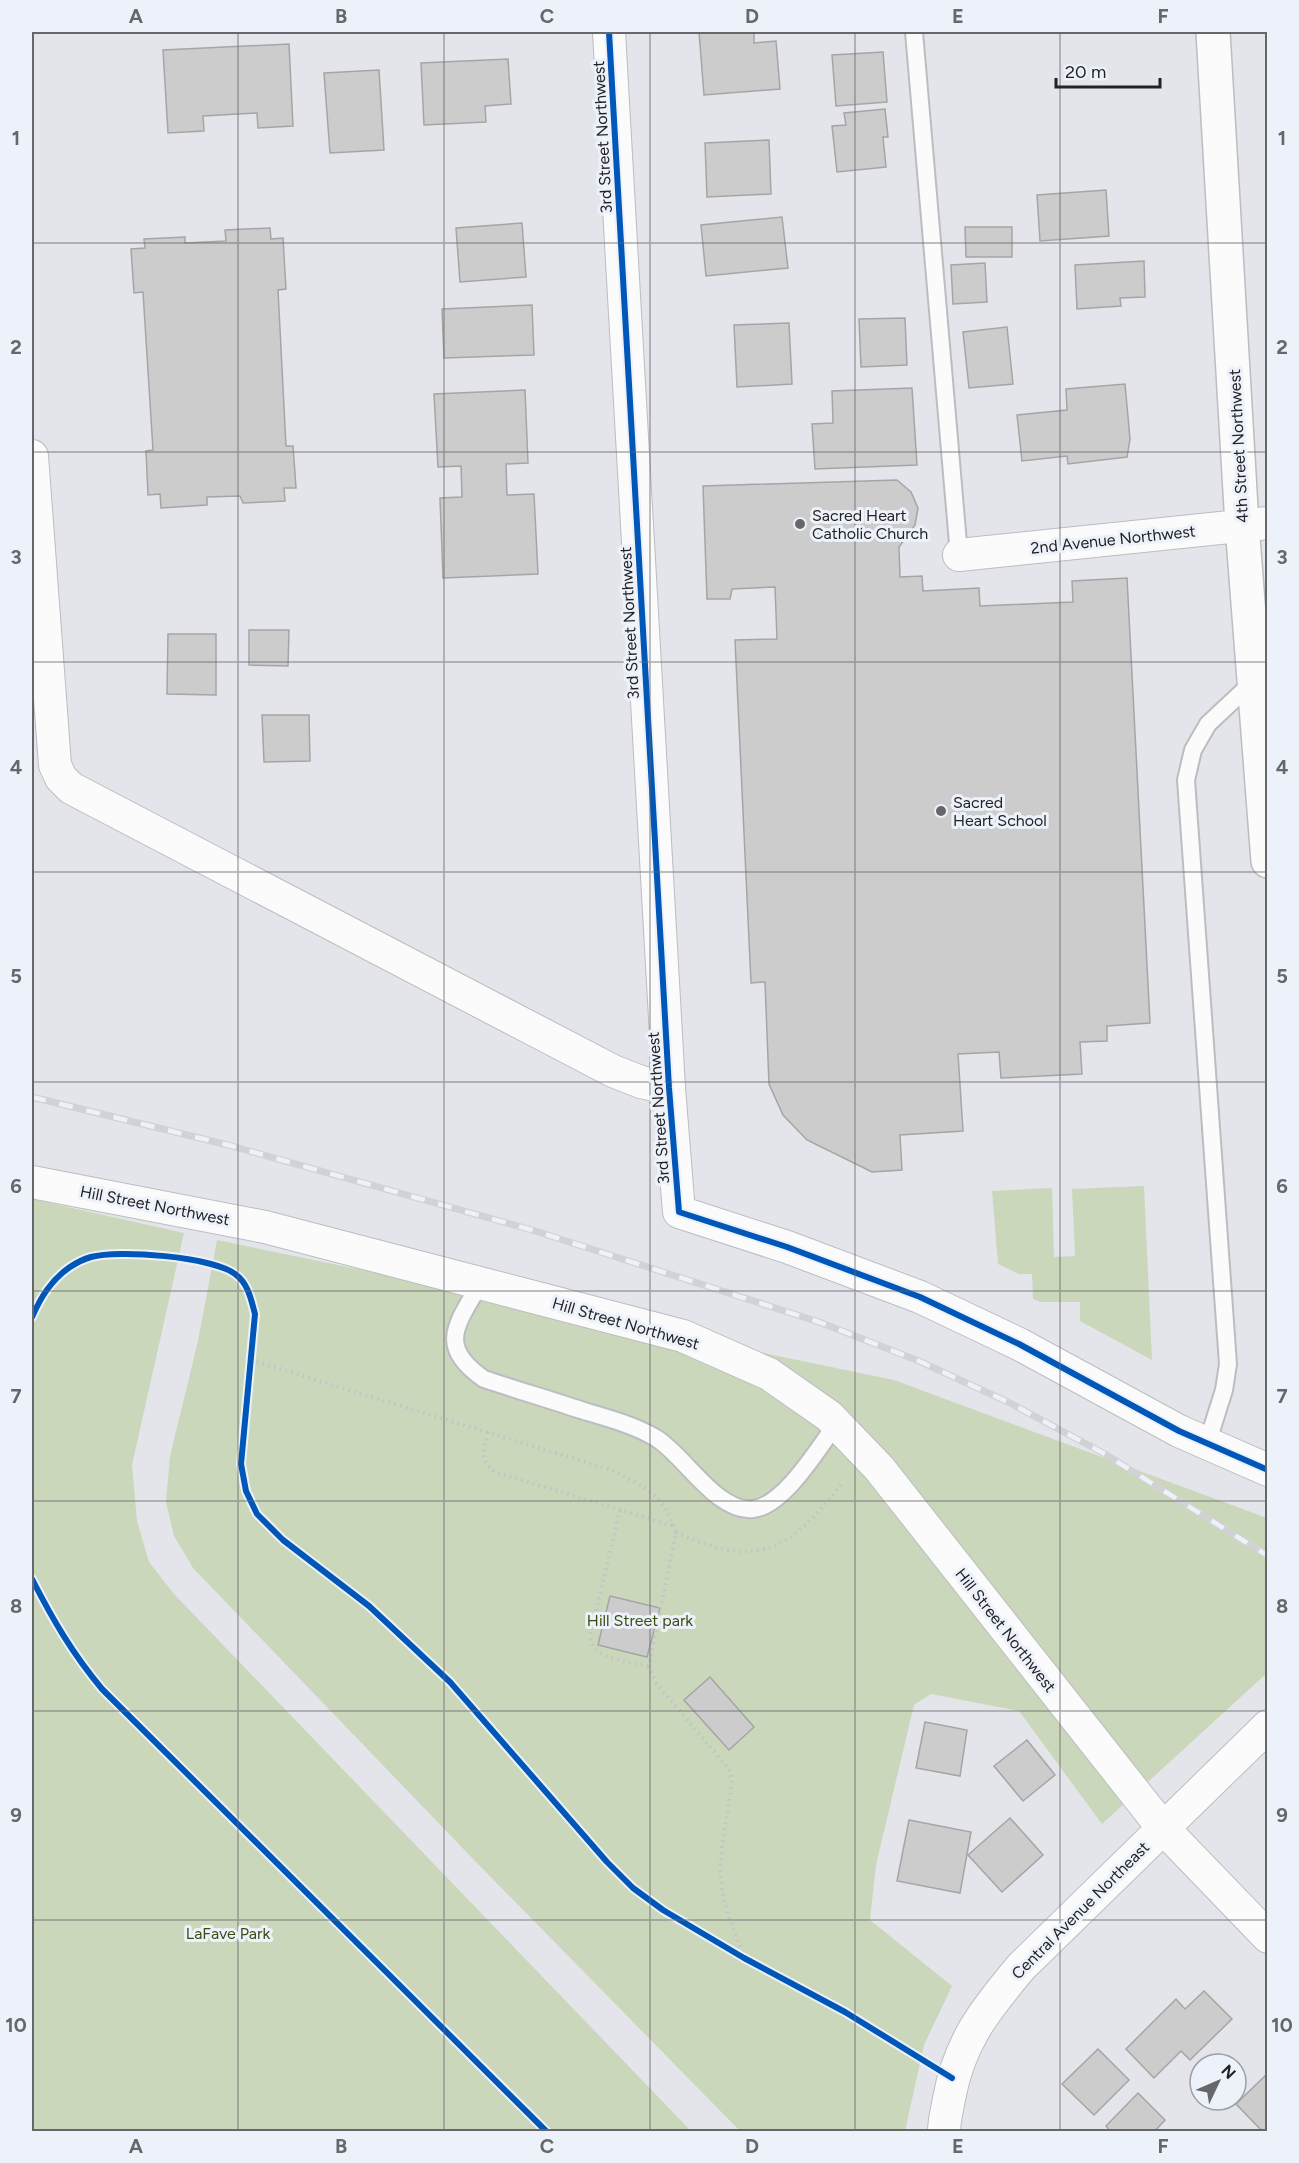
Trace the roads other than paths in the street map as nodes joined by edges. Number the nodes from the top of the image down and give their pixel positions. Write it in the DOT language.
graph roads {
  1 [pos="609,32"];
  2 [pos="914,32"];
  3 [pos="1213,32"];
  4 [pos="32,456"];
  5 [pos="1255,524"];
  6 [pos="959,555"];
  7 [pos="1254,681"];
  8 [pos="1268,861"];
  9 [pos="669,1088"];
  10 [pos="32,1182"];
  11 [pos="481,1282"];
  12 [pos="837,1423"];
  13 [pos="1207,1444"];
  14 [pos="1268,1470"];
  15 [pos="1268,1726"];
  16 [pos="1162,1827"];
  17 [pos="1268,1936"];
  18 [pos="944,2129"];
  1 -- 9 [label="street, 3rd Street Northwest"];
  2 -- 6 [label="lane"];
  3 -- 5 [label="main road, 4th Street Northwest"];
  4 -- 9 [label="street"];
  5 -- 6 [label="street, 2nd Avenue Northwest"];
  5 -- 7 [label="main road, 4th Street Northwest"];
  7 -- 8 [label="main road, 4th Street Northwest"];
  7 -- 13 [label="lane"];
  9 -- 13 [label="street, 3rd Street Northwest"];
  10 -- 11 [label="street, Hill Street Northwest"];
  11 -- 12 [label="street, Hill Street Northwest"];
  11 -- 12 [label="lane"];
  12 -- 16 [label="street, Hill Street Northwest"];
  13 -- 14 [label="street"];
  15 -- 16 [label="street, Central Avenue Northeast"];
  16 -- 17 [label="street, Hill Street Northwest"];
  16 -- 18 [label="street, Central Avenue Northeast"];
}
